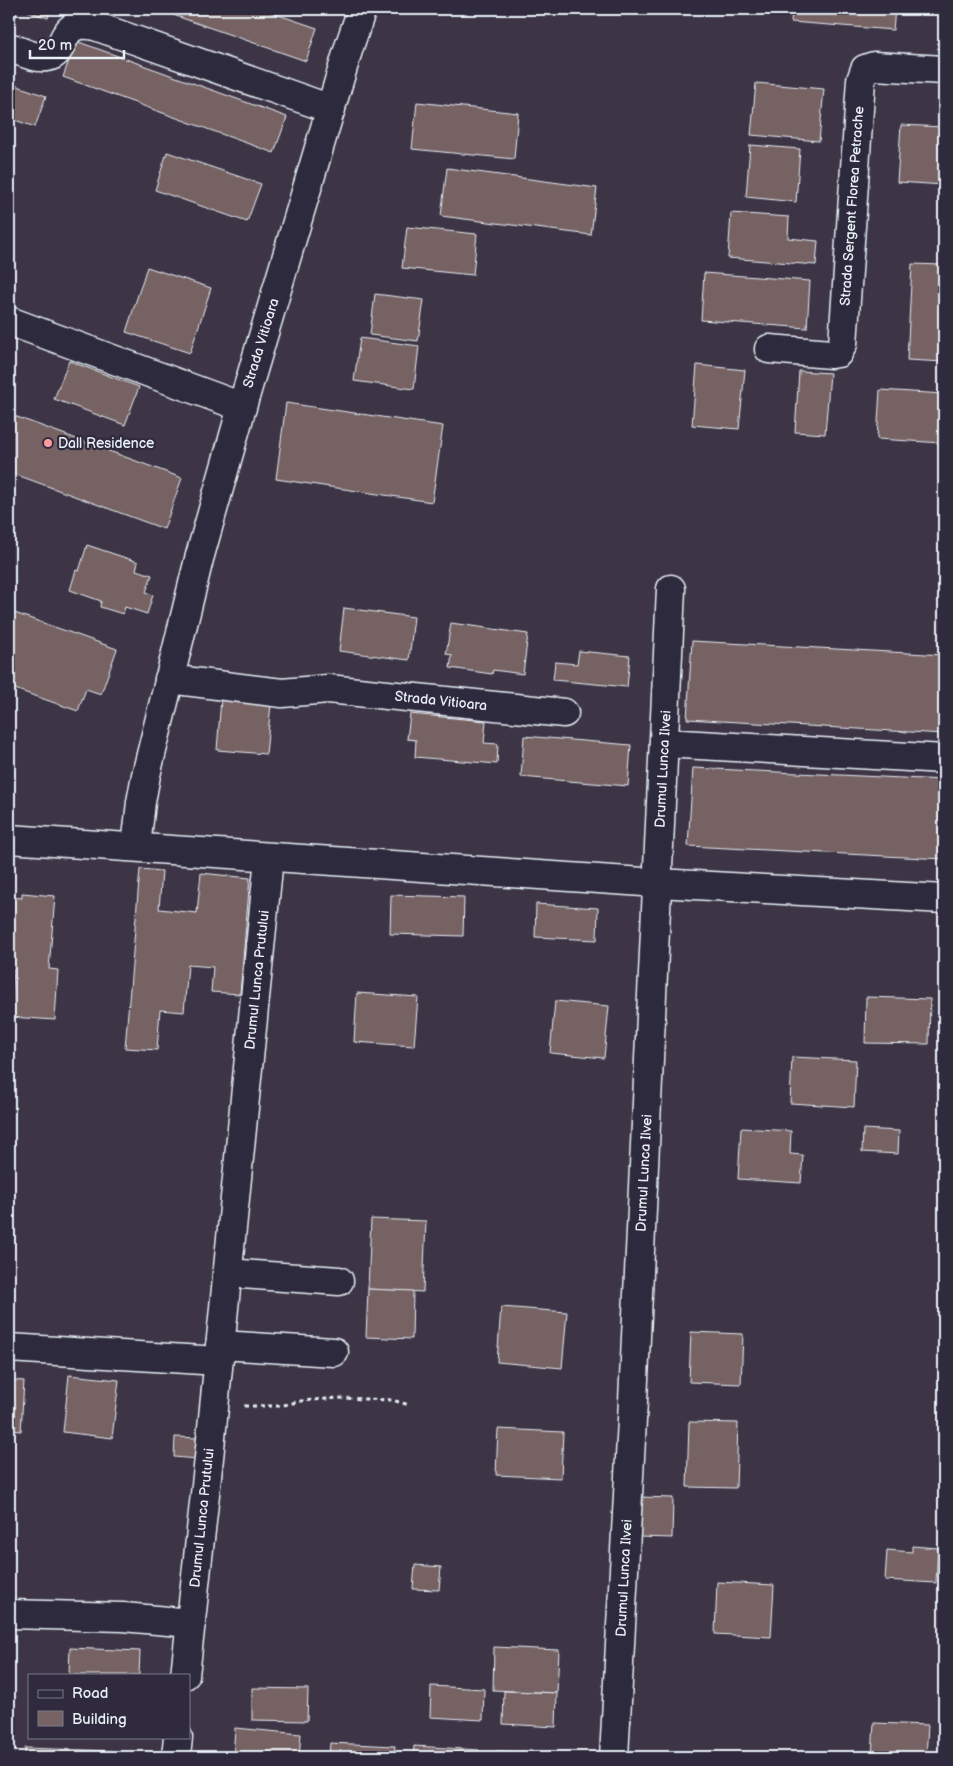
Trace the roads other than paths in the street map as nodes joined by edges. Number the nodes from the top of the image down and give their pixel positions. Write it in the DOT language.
graph roads {
  1 [pos="362,9"];
  2 [pos="9,47"];
  3 [pos="944,70"];
  4 [pos="331,109"];
  5 [pos="9,321"];
  6 [pos="769,350"];
  7 [pos="242,407"];
  8 [pos="671,590"];
  9 [pos="169,679"];
  10 [pos="564,713"];
  11 [pos="664,743"];
  12 [pos="944,759"];
  13 [pos="9,839"];
  14 [pos="136,847"];
  15 [pos="269,858"];
  16 [pos="658,883"];
  17 [pos="944,899"];
  18 [pos="227,1273"];
  19 [pos="339,1280"];
  20 [pos="9,1348"];
  21 [pos="334,1352"];
  22 [pos="219,1353"];
  23 [pos="9,1614"];
  24 [pos="191,1623"];
  25 [pos="185,1674"];
  26 [pos="178,1738"];
  27 [pos="176,1757"];
  28 [pos="614,1757"];
  1 -- 4 [label="street, Strada Vitioara"];
  2 -- 4 [label="street"];
  3 -- 6 [label="street, Strada Sergent Florea Petrache"];
  4 -- 7 [label="street, Strada Vitioara"];
  5 -- 7 [label="street"];
  7 -- 9 [label="street, Strada Vitioara"];
  8 -- 11 [label="street, Drumul Lunca Ilvei"];
  9 -- 10 [label="street, Strada Vitioara"];
  9 -- 14 [label="street, Strada Vitioara"];
  11 -- 12 [label="street"];
  11 -- 16 [label="street, Drumul Lunca Ilvei"];
  13 -- 14 [label="street"];
  14 -- 15 [label="street"];
  15 -- 16 [label="street"];
  15 -- 18 [label="street, Drumul Lunca Prutului"];
  16 -- 17 [label="street"];
  16 -- 28 [label="street, Drumul Lunca Ilvei"];
  18 -- 19 [label="street"];
  18 -- 22 [label="street, Drumul Lunca Prutului"];
  20 -- 22 [label="street"];
  21 -- 22 [label="street"];
  22 -- 24 [label="street, Drumul Lunca Prutului"];
  23 -- 24 [label="street"];
  24 -- 25 [label="street, Drumul Lunca Prutului"];
  26 -- 27 [label="street"];
}
